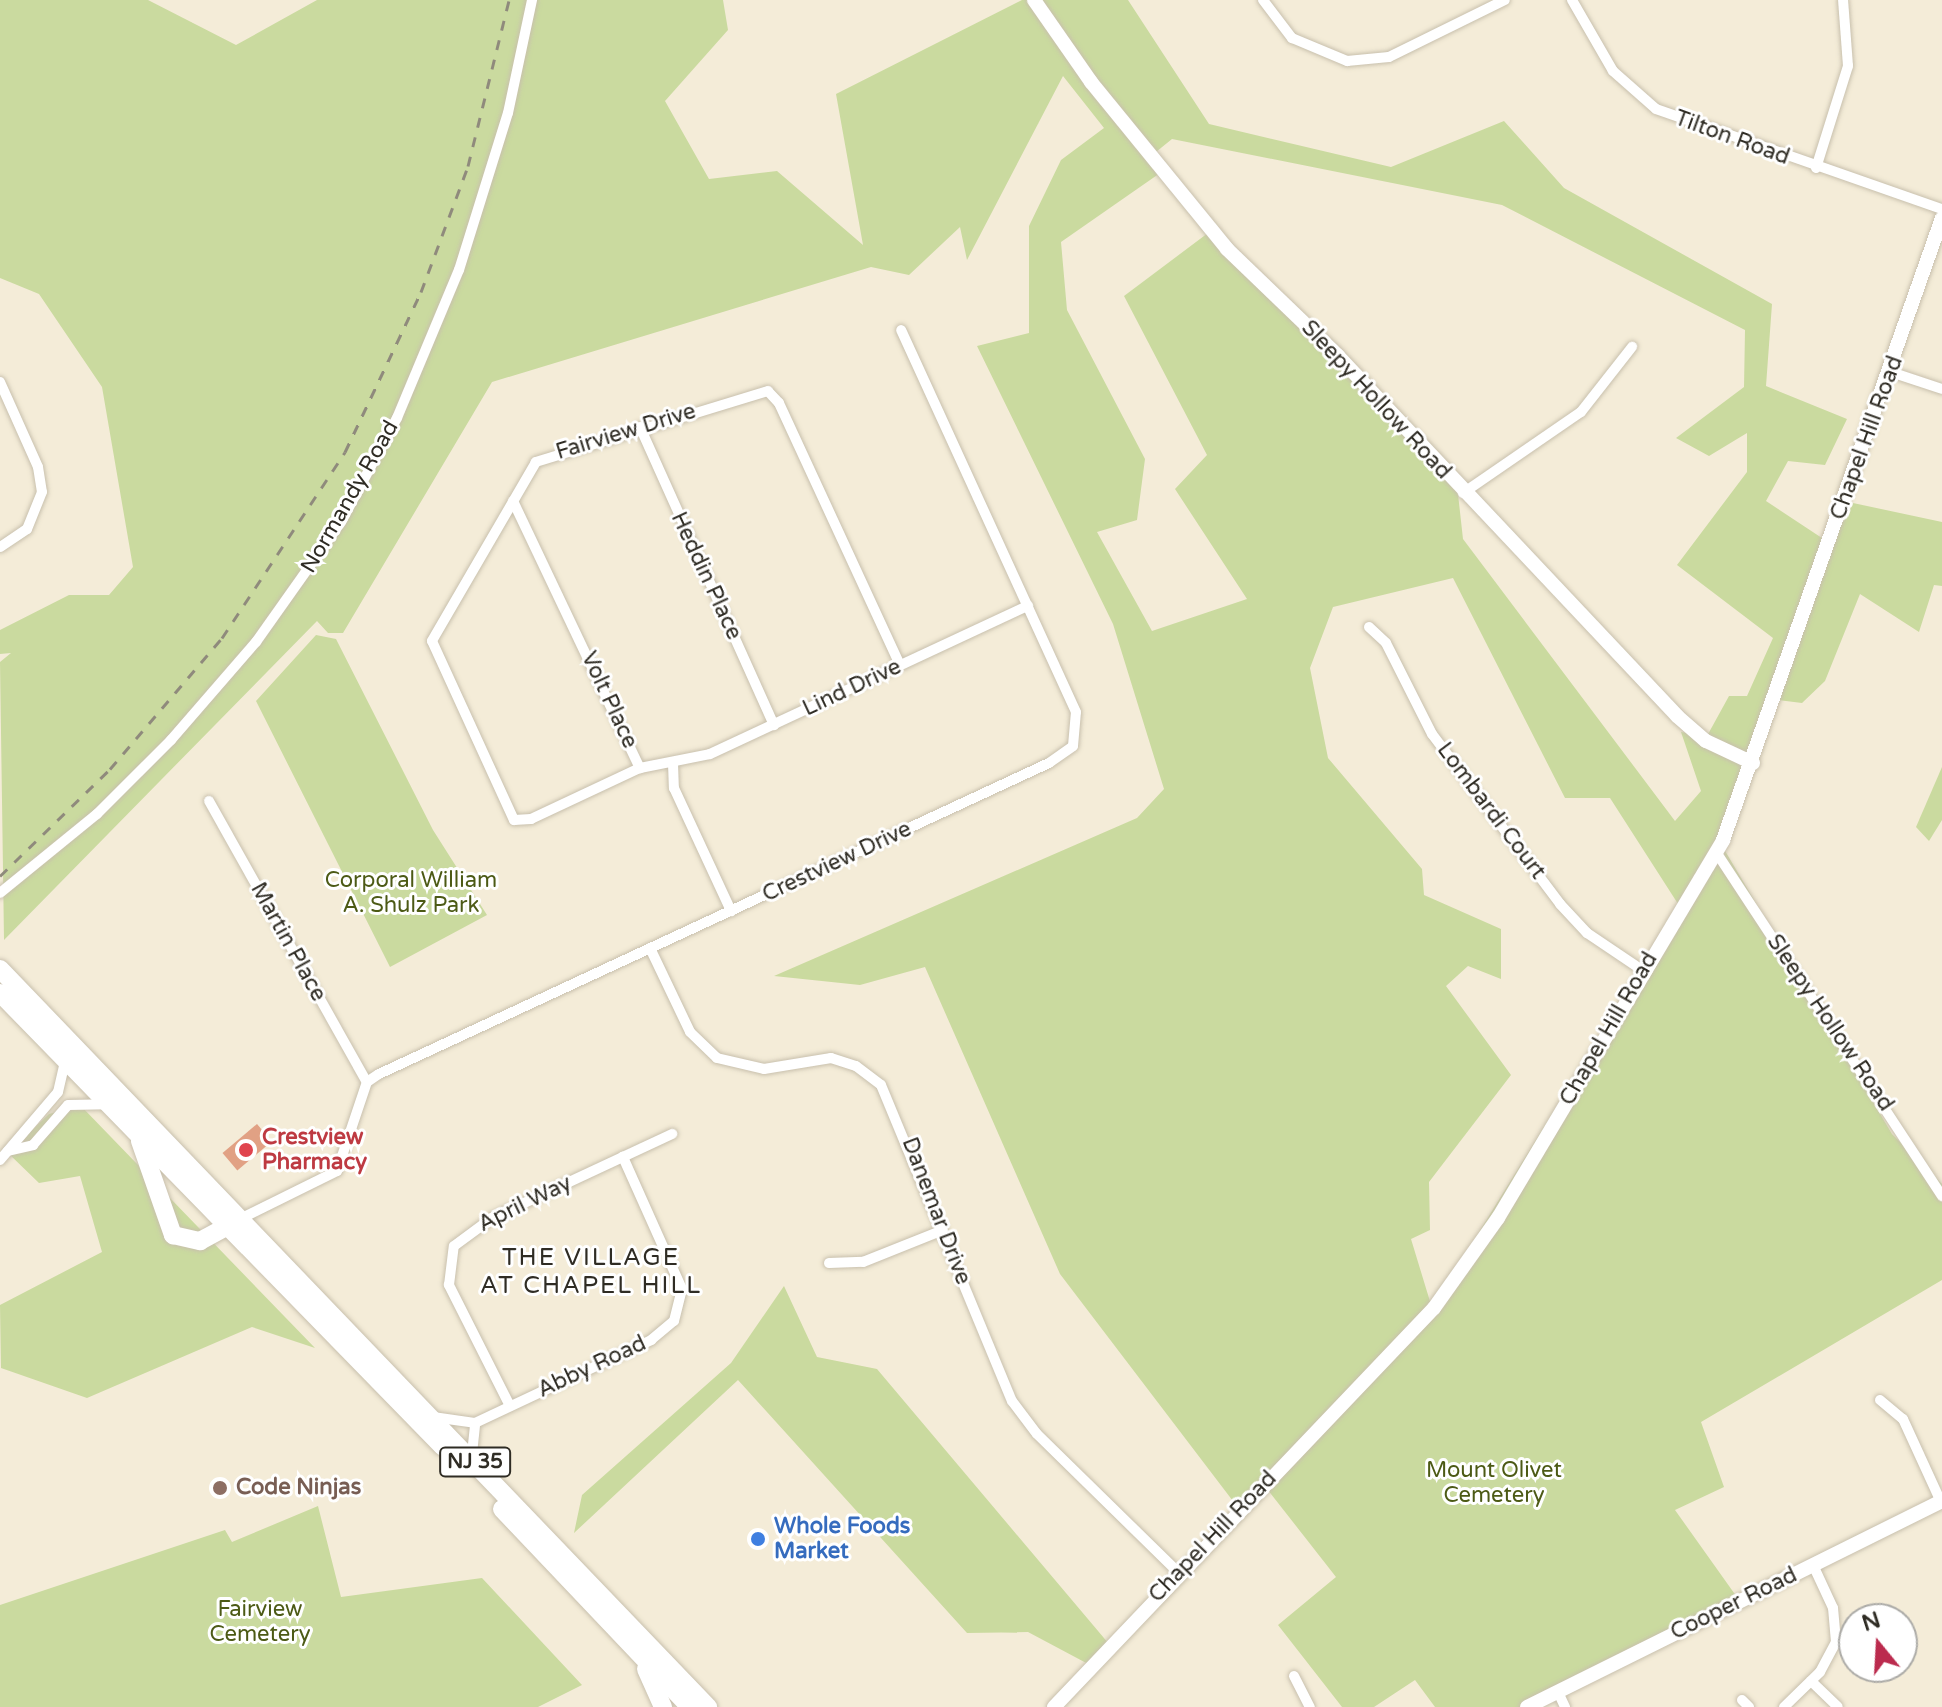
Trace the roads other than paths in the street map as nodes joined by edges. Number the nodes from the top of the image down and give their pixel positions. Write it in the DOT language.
graph roads {
  1 [pos="532,0"];
  2 [pos="1034,0"];
  3 [pos="1263,0"];
  4 [pos="1505,0"];
  5 [pos="1572,0"];
  6 [pos="1843,0"];
  7 [pos="1816,168"];
  8 [pos="1942,209"];
  9 [pos="1942,218"];
  10 [pos="901,330"];
  11 [pos="1632,347"];
  12 [pos="1891,372"];
  13 [pos="0,382"];
  14 [pos="1942,389"];
  15 [pos="640,427"];
  16 [pos="1463,493"];
  17 [pos="513,501"];
  18 [pos="0,547"];
  19 [pos="1028,606"];
  20 [pos="1369,627"];
  21 [pos="900,665"];
  22 [pos="774,725"];
  23 [pos="673,763"];
  24 [pos="1753,763"];
  25 [pos="640,768"];
  26 [pos="209,801"];
  27 [pos="1716,852"];
  28 [pos="0,893"];
  29 [pos="731,911"];
  30 [pos="650,948"];
  31 [pos="0,969"];
  32 [pos="1642,970"];
  33 [pos="0,993"];
  34 [pos="65,1061"];
  35 [pos="367,1082"];
  36 [pos="107,1104"];
  37 [pos="672,1134"];
  38 [pos="140,1138"];
  39 [pos="4,1156"];
  40 [pos="623,1157"];
  41 [pos="1942,1196"];
  42 [pos="237,1222"];
  43 [pos="943,1230"];
  44 [pos="829,1263"];
  45 [pos="1880,1400"];
  46 [pos="510,1406"];
  47 [pos="431,1416"];
  48 [pos="475,1423"];
  49 [pos="473,1460"];
  50 [pos="1942,1502"];
  51 [pos="1813,1565"];
  52 [pos="1178,1572"];
  53 [pos="627,1639"];
  54 [pos="1294,1676"];
  55 [pos="1811,1681"];
  56 [pos="1558,1692"];
  57 [pos="663,1707"];
  58 [pos="690,1707"];
  59 [pos="708,1707"];
  60 [pos="1054,1707"];
  61 [pos="1310,1707"];
  62 [pos="1527,1707"];
  63 [pos="1565,1707"];
  64 [pos="1784,1707"];
  65 [pos="1838,1707"];
  1 -- 28 [label="street, Normandy Road"];
  2 -- 16 [label="street, Sleepy Hollow Road"];
  3 -- 4 [label="street"];
  5 -- 7 [label="street, Tilton Road"];
  6 -- 7 [label="street"];
  7 -- 8 [label="street, Tilton Road"];
  9 -- 12 [label="street, Chapel Hill Road"];
  10 -- 19 [label="street, Crestview Drive"];
  11 -- 16 [label="street"];
  12 -- 14 [label="street"];
  12 -- 24 [label="street, Chapel Hill Road"];
  13 -- 18 [label="street"];
  15 -- 17 [label="street, Fairview Drive"];
  15 -- 21 [label="street, Fairview Drive"];
  15 -- 22 [label="street, Heddin Place"];
  16 -- 24 [label="street, Sleepy Hollow Road"];
  17 -- 25 [label="street, Volt Place"];
  17 -- 25 [label="street, Fairview Drive"];
  19 -- 21 [label="street, Lind Drive"];
  19 -- 29 [label="street, Crestview Drive"];
  20 -- 32 [label="street, Lombardi Court"];
  21 -- 22 [label="street, Lind Drive"];
  22 -- 23 [label="street, Lind Drive"];
  23 -- 25 [label="street, Volt Place"];
  23 -- 29 [label="street"];
  24 -- 27 [label="street, Chapel Hill Road"];
  26 -- 35 [label="street, Martin Place"];
  27 -- 32 [label="street, Chapel Hill Road"];
  27 -- 41 [label="street, Sleepy Hollow Road"];
  29 -- 30 [label="street, Crestview Drive"];
  30 -- 35 [label="street, Crestview Drive"];
  30 -- 43 [label="street, Danemar Drive"];
  31 -- 42 [label="highway, NJ 35"];
  32 -- 52 [label="street, Chapel Hill Road"];
  33 -- 34 [label="highway, NJ 35"];
  34 -- 36 [label="highway, NJ 35"];
  34 -- 39 [label="street"];
  35 -- 42 [label="street"];
  36 -- 38 [label="highway, NJ 35"];
  36 -- 39 [label="street"];
  37 -- 40 [label="street, April Way"];
  38 -- 42 [label="highway, NJ 35"];
  38 -- 42 [label="highway"];
  40 -- 46 [label="street, Abby Road"];
  40 -- 46 [label="street, April Way"];
  42 -- 47 [label="highway, NJ 35"];
  42 -- 53 [label="highway, NJ 35"];
  43 -- 44 [label="street"];
  43 -- 52 [label="street, Danemar Drive"];
  45 -- 50 [label="street"];
  46 -- 48 [label="street, Abby Road"];
  47 -- 48 [label="street"];
  47 -- 49 [label="highway, NJ 35"];
  48 -- 49 [label="street"];
  49 -- 59 [label="highway, NJ 35"];
  50 -- 51 [label="street, Cooper Road"];
  51 -- 55 [label="street"];
  51 -- 56 [label="street, Cooper Road"];
  52 -- 60 [label="street, Chapel Hill Road"];
  53 -- 57 [label="highway"];
  53 -- 58 [label="highway, NJ 35"];
  54 -- 61 [label="street"];
  55 -- 64 [label="street"];
  55 -- 65 [label="street"];
  56 -- 62 [label="street, Cooper Road"];
  56 -- 63 [label="street"];
}
